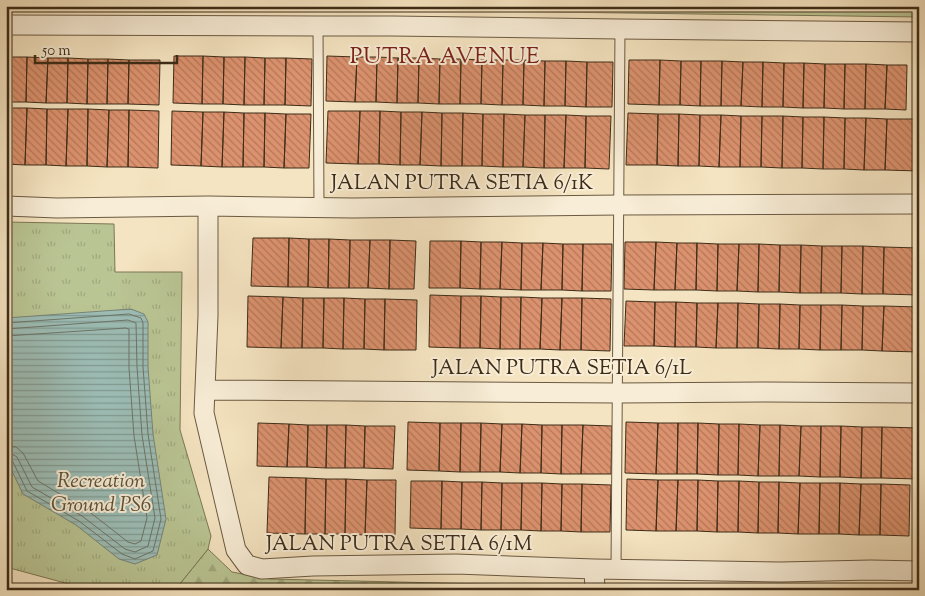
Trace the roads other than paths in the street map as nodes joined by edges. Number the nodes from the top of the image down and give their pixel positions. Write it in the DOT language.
graph roads {
  1 [pos="6,25"];
  2 [pos="318,26"];
  3 [pos="620,29"];
  4 [pos="919,32"];
  5 [pos="919,204"];
  6 [pos="6,206"];
  7 [pos="208,206"];
  8 [pos="619,206"];
  9 [pos="319,208"];
  10 [pos="205,390"];
  11 [pos="618,393"];
  12 [pos="919,394"];
  13 [pos="594,569"];
  14 [pos="616,569"];
  15 [pos="919,571"];
  16 [pos="780,581"];
  17 [pos="595,590"];
  1 -- 2 [label="street"];
  2 -- 3 [label="street"];
  2 -- 9 [label="lane"];
  3 -- 4 [label="street"];
  3 -- 8 [label="lane"];
  5 -- 8 [label="street, JALAN PUTRA SETIA 6/1K"];
  6 -- 7 [label="street, JALAN PUTRA SETIA 6/1K"];
  7 -- 9 [label="street, JALAN PUTRA SETIA 6/1K"];
  7 -- 10 [label="street, JALAN PUTRA SETIA 6/1M"];
  8 -- 9 [label="street, JALAN PUTRA SETIA 6/1K"];
  8 -- 11 [label="lane"];
  10 -- 11 [label="street, JALAN PUTRA SETIA 6/1L"];
  10 -- 13 [label="street, JALAN PUTRA SETIA 6/1M"];
  11 -- 12 [label="street, JALAN PUTRA SETIA 6/1L"];
  11 -- 14 [label="lane"];
  13 -- 14 [label="street, JALAN PUTRA SETIA 6/1M"];
  13 -- 17 [label="street"];
  14 -- 16 [label="street, JALAN PUTRA SETIA 6/1M"];
  15 -- 16 [label="street, JALAN PUTRA SETIA 6/1M"];
}
